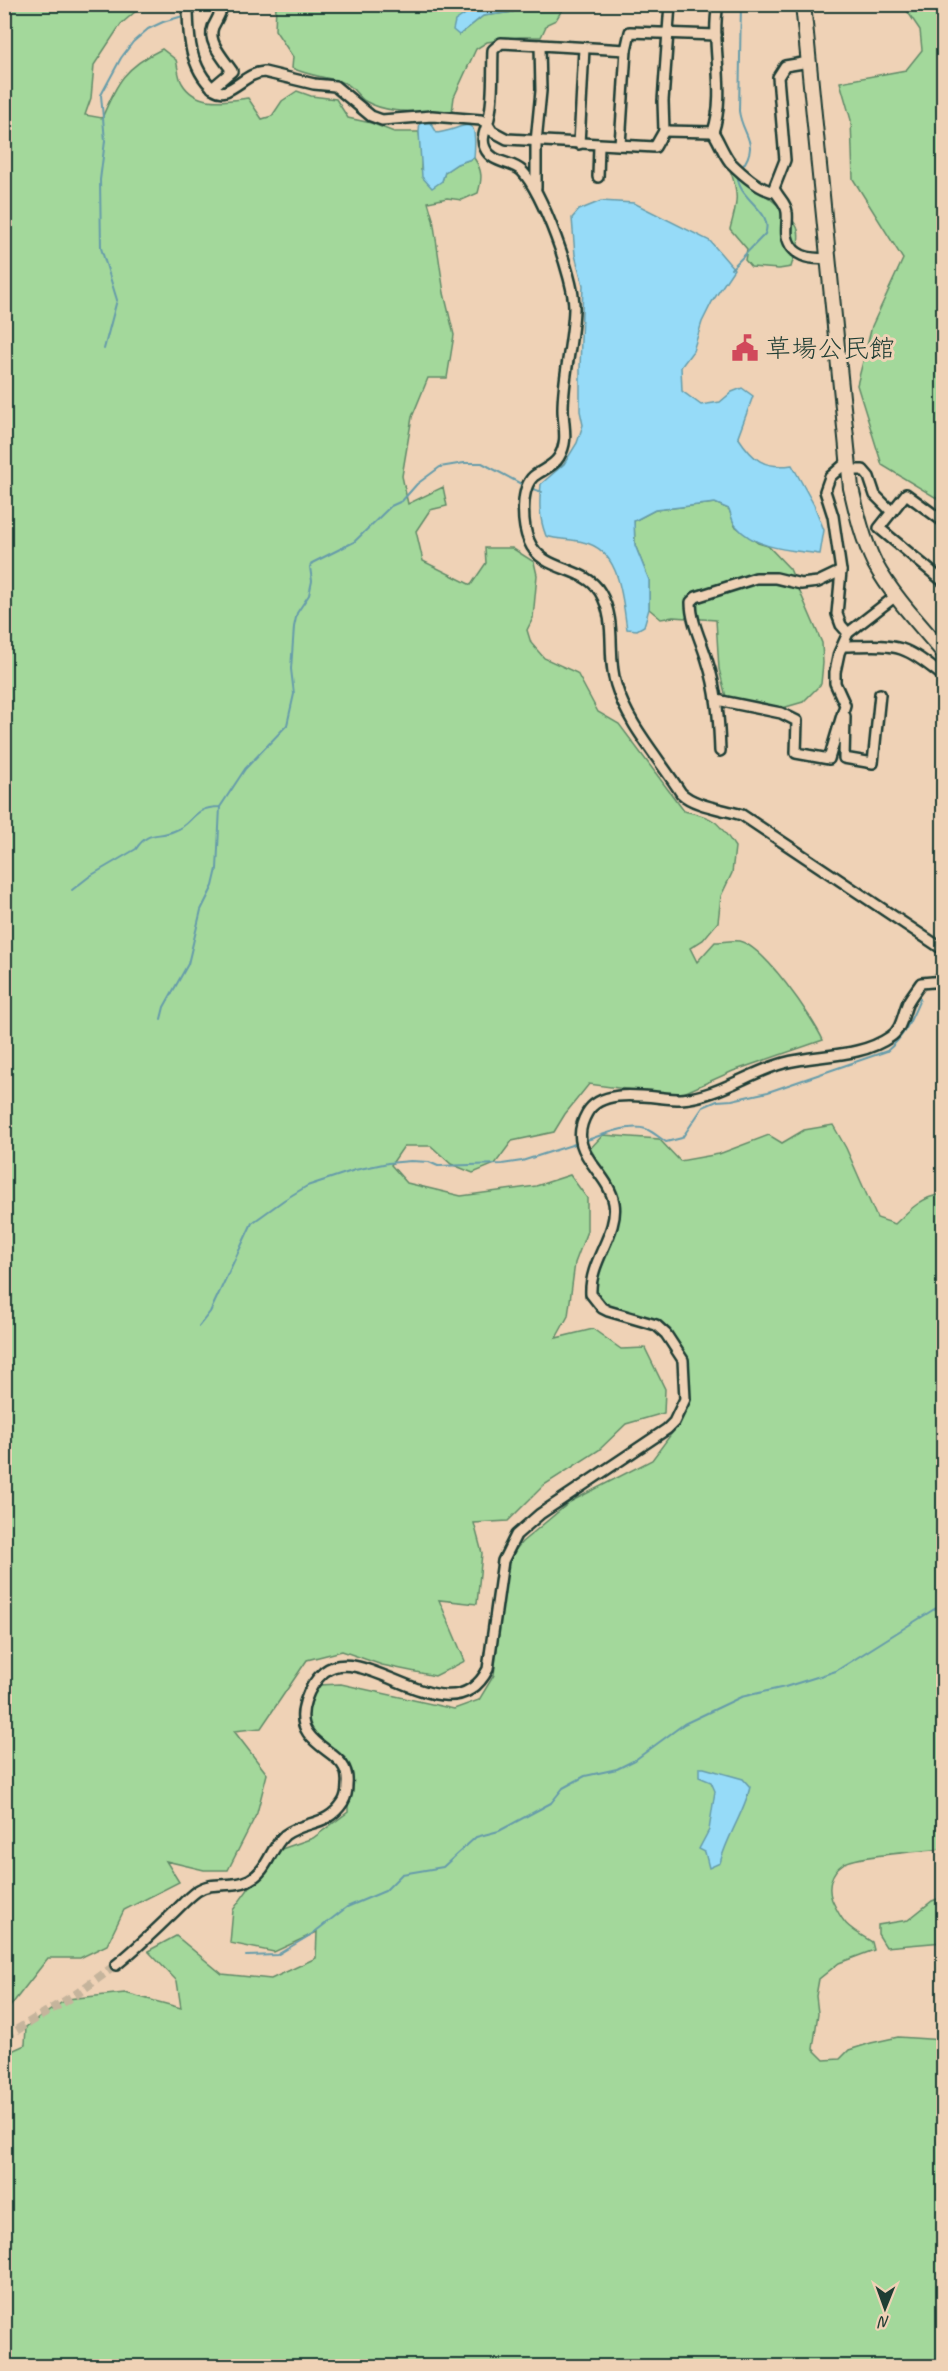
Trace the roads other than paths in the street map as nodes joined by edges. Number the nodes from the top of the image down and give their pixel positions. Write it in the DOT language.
graph roads {
  1 [pos="188,4"];
  2 [pos="223,4"];
  3 [pos="670,4"];
  4 [pos="718,4"];
  5 [pos="803,4"];
  6 [pos="667,34"];
  7 [pos="716,35"];
  8 [pos="213,37"];
  9 [pos="192,39"];
  10 [pos="540,45"];
  11 [pos="584,48"];
  12 [pos="626,50"];
  13 [pos="809,62"];
  14 [pos="212,88"];
  15 [pos="487,123"];
  16 [pos="664,131"];
  17 [pos="713,132"];
  18 [pos="536,142"];
  19 [pos="579,144"];
  20 [pos="599,145"];
  21 [pos="620,145"];
  22 [pos="598,177"];
  23 [pos="536,188"];
  24 [pos="775,192"];
  25 [pos="828,258"];
  26 [pos="848,466"];
  27 [pos="892,512"];
  28 [pos="944,522"];
  29 [pos="841,571"];
  30 [pos="944,582"];
  31 [pos="897,595"];
  32 [pos="848,633"];
  33 [pos="844,646"];
  34 [pos="944,652"];
  35 [pos="944,677"];
  36 [pos="879,694"];
  37 [pos="717,700"];
  38 [pos="845,705"];
  39 [pos="720,752"];
  40 [pos="944,950"];
  41 [pos="944,981"];
  42 [pos="116,1965"];
  1 -- 9 [label="street"];
  2 -- 8 [label="street"];
  3 -- 6 [label="street"];
  4 -- 7 [label="street"];
  5 -- 13 [label="street"];
  6 -- 7 [label="street"];
  6 -- 12 [label="street"];
  6 -- 16 [label="street"];
  7 -- 17 [label="street"];
  8 -- 9 [label="street"];
  8 -- 14 [label="street"];
  9 -- 14 [label="street"];
  10 -- 11 [label="street"];
  10 -- 15 [label="street"];
  10 -- 18 [label="street"];
  11 -- 12 [label="street"];
  11 -- 19 [label="street"];
  12 -- 21 [label="street"];
  13 -- 24 [label="street"];
  13 -- 25 [label="street"];
  14 -- 15 [label="street"];
  15 -- 18 [label="street"];
  15 -- 23 [label="street"];
  16 -- 17 [label="street"];
  16 -- 21 [label="street"];
  17 -- 24 [label="street"];
  18 -- 19 [label="street"];
  18 -- 23 [label="street"];
  19 -- 20 [label="street"];
  20 -- 21 [label="street"];
  20 -- 22 [label="street"];
  23 -- 40 [label="street"];
  24 -- 25 [label="street"];
  25 -- 26 [label="street"];
  26 -- 27 [label="street"];
  26 -- 29 [label="street"];
  26 -- 31 [label="street"];
  27 -- 28 [label="street"];
  27 -- 30 [label="street"];
  29 -- 32 [label="street"];
  29 -- 37 [label="street"];
  31 -- 32 [label="street"];
  31 -- 34 [label="street"];
  32 -- 33 [label="street"];
  33 -- 35 [label="street"];
  33 -- 38 [label="street"];
  36 -- 38 [label="street"];
  37 -- 38 [label="street"];
  37 -- 39 [label="street"];
  41 -- 42 [label="street"];
}
